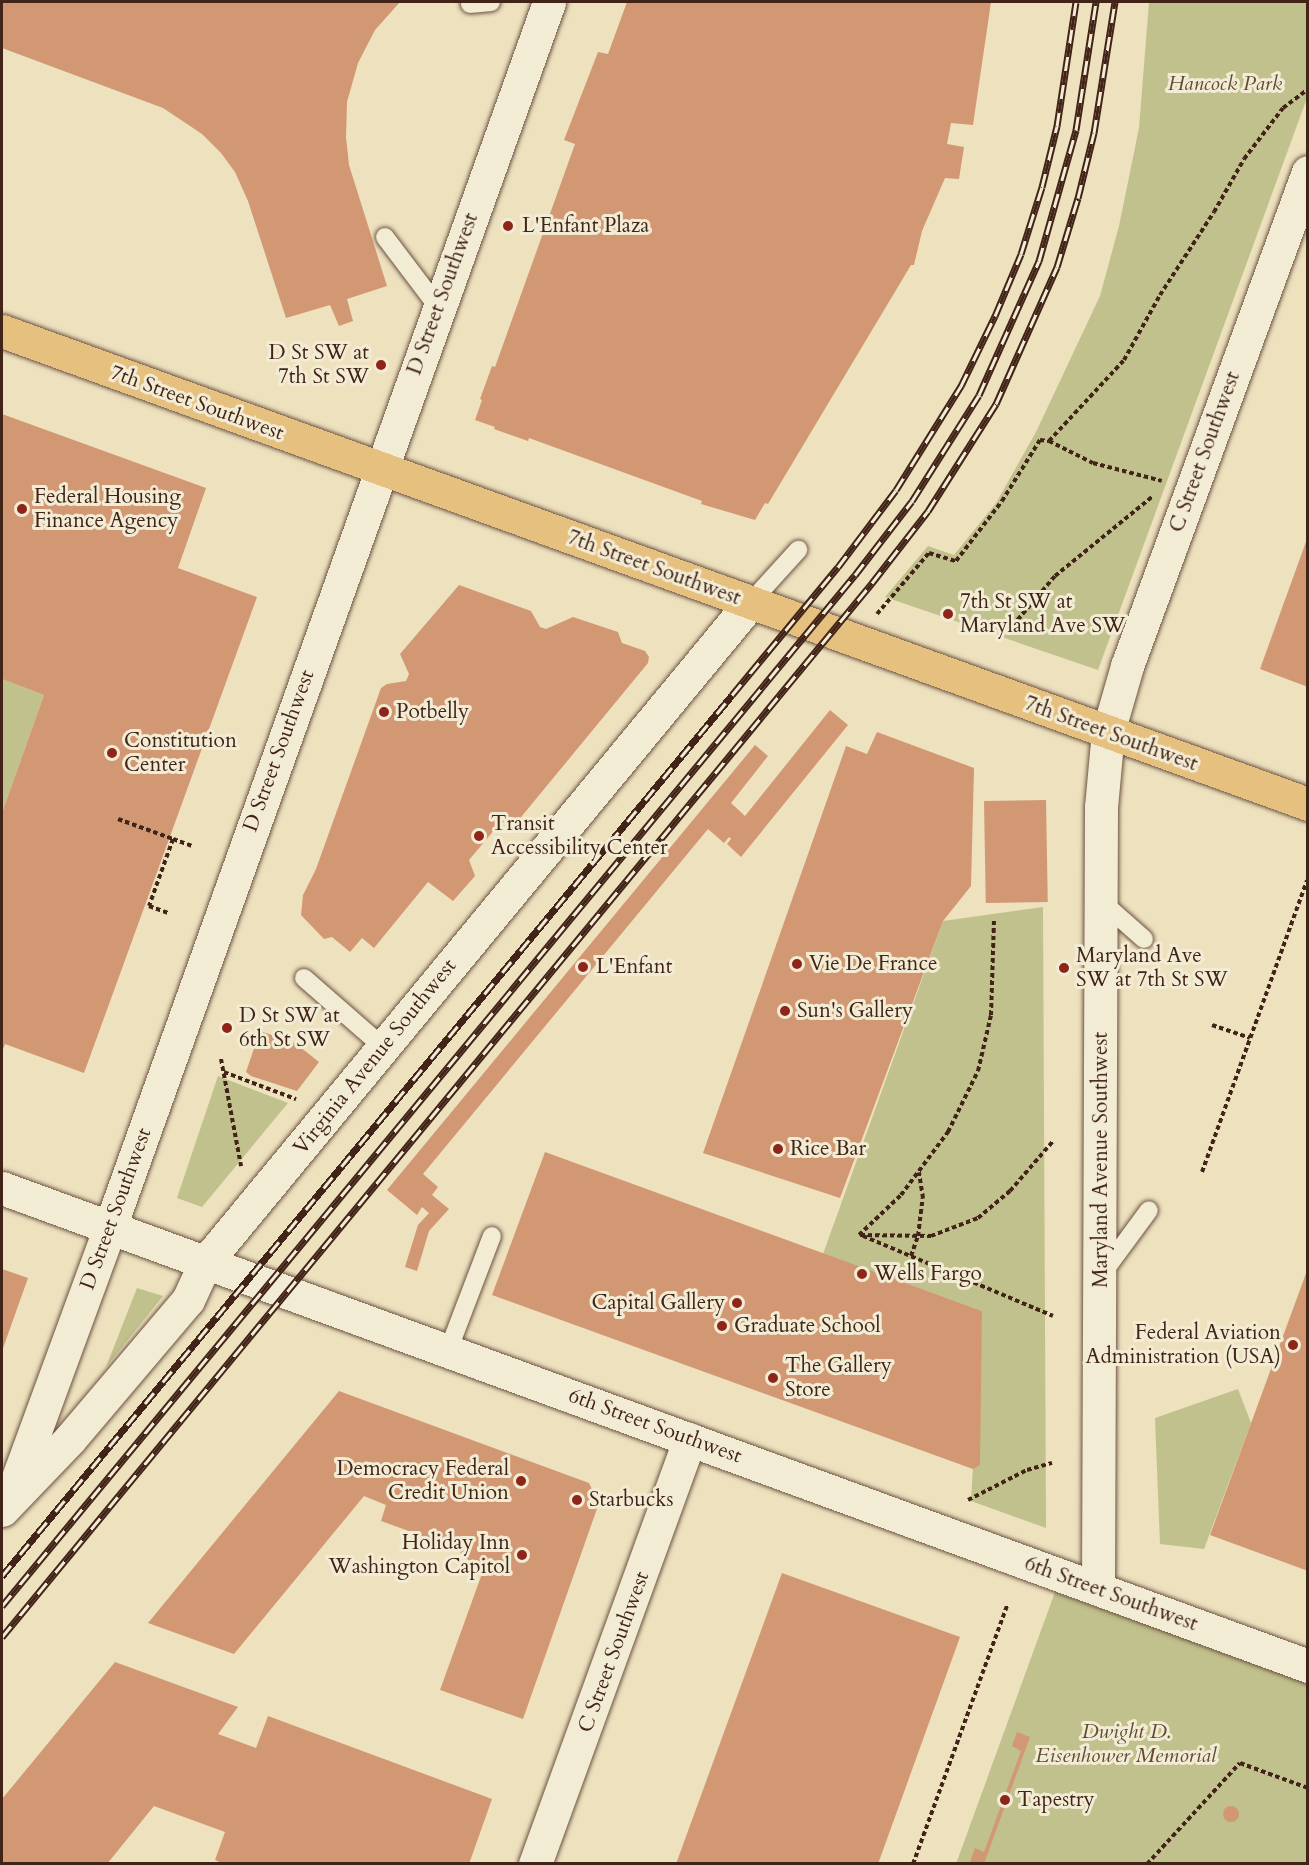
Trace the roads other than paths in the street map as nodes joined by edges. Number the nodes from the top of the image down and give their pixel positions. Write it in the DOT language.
graph roads {
  1 [pos="491,2"];
  2 [pos="549,2"];
  3 [pos="470,4"];
  4 [pos="1308,172"];
  5 [pos="385,237"];
  6 [pos="438,307"];
  7 [pos="2,332"];
  8 [pos="380,470"];
  9 [pos="798,550"];
  10 [pos="750,603"];
  11 [pos="1108,732"];
  12 [pos="1308,804"];
  13 [pos="1102,902"];
  14 [pos="1144,939"];
  15 [pos="304,978"];
  16 [pos="383,1047"];
  17 [pos="2,1188"];
  18 [pos="1149,1210"];
  19 [pos="110,1227"];
  20 [pos="492,1236"];
  21 [pos="205,1263"];
  22 [pos="1101,1275"];
  23 [pos="448,1351"];
  24 [pos="690,1439"];
  25 [pos="5,1505"];
  26 [pos="1098,1588"];
  27 [pos="1308,1666"];
  28 [pos="536,1863"];
  1 -- 3 [label="lane"];
  2 -- 6 [label="street, D Street Southwest"];
  4 -- 11 [label="street, C Street Southwest"];
  5 -- 6 [label="lane"];
  6 -- 8 [label="street, D Street Southwest"];
  7 -- 8 [label="main road, 7th Street Southwest"];
  8 -- 10 [label="main road, 7th Street Southwest"];
  8 -- 19 [label="street, D Street Southwest"];
  9 -- 10 [label="lane"];
  10 -- 11 [label="main road, 7th Street Southwest"];
  10 -- 16 [label="street, Virginia Avenue Southwest"];
  11 -- 12 [label="main road, 7th Street Southwest"];
  11 -- 13 [label="street, Maryland Avenue Southwest"];
  13 -- 14 [label="lane"];
  13 -- 22 [label="street, Maryland Avenue Southwest"];
  15 -- 16 [label="lane"];
  16 -- 21 [label="street, Virginia Avenue Southwest"];
  17 -- 19 [label="street, 6th Street Southwest"];
  18 -- 22 [label="lane"];
  19 -- 21 [label="street, 6th Street Southwest"];
  19 -- 25 [label="street, D Street Southwest"];
  20 -- 23 [label="lane"];
  21 -- 23 [label="street, 6th Street Southwest"];
  21 -- 25 [label="street, Virginia Avenue Southwest"];
  22 -- 26 [label="street, Maryland Avenue Southwest"];
  23 -- 24 [label="street, 6th Street Southwest"];
  24 -- 26 [label="street, 6th Street Southwest"];
  24 -- 28 [label="street, C Street Southwest"];
  26 -- 27 [label="street, 6th Street Southwest"];
}
